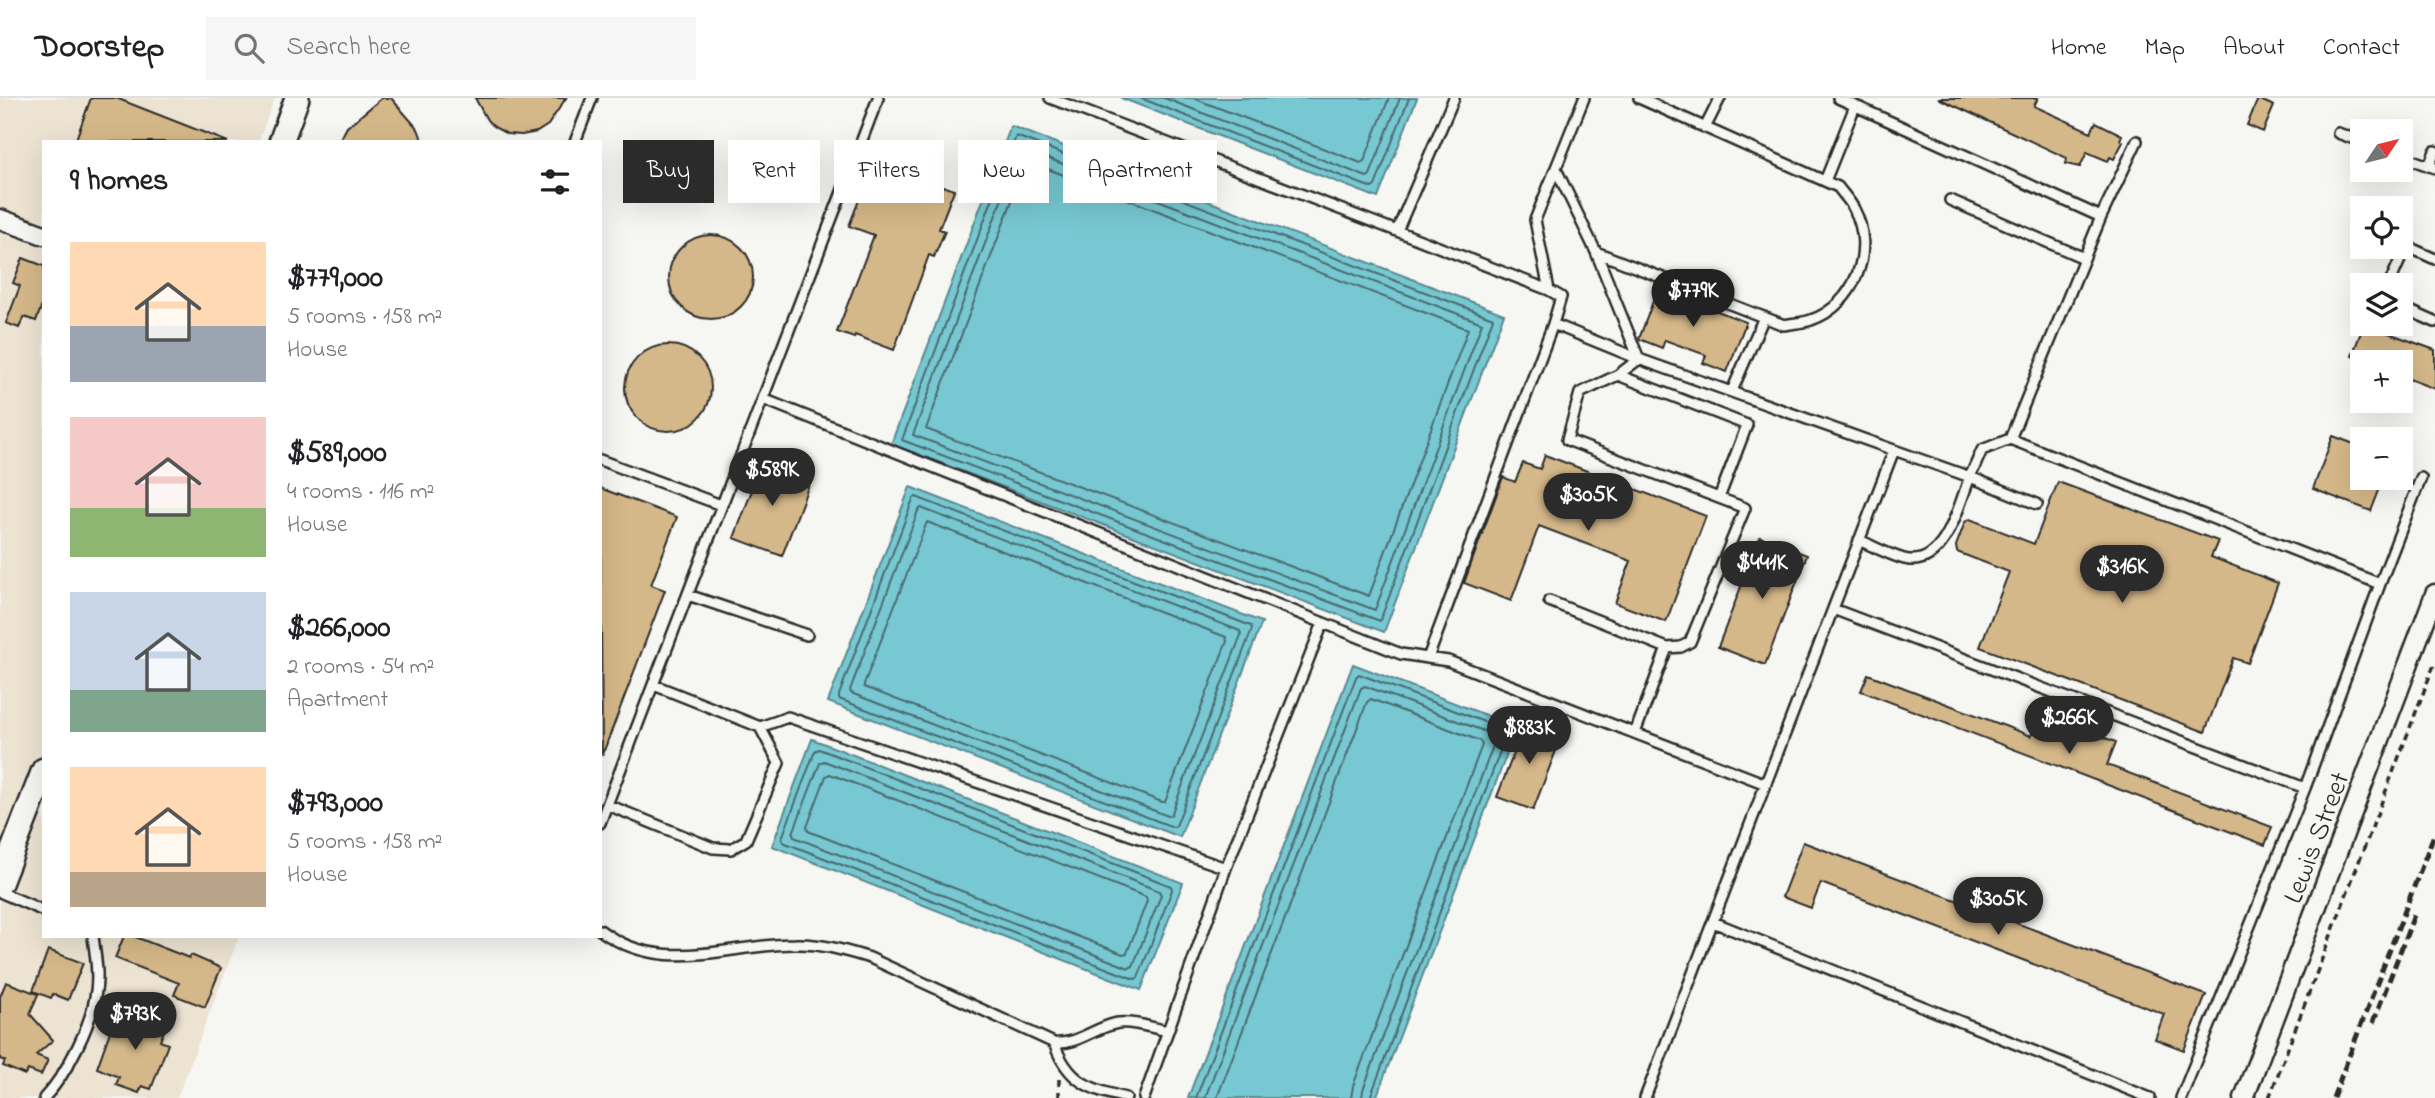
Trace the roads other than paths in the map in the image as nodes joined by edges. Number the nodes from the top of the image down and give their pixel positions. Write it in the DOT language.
graph roads {
  1 [pos="592,98"];
  2 [pos="878,98"];
  3 [pos="1050,98"];
  4 [pos="1454,98"];
  5 [pos="1584,98"];
  6 [pos="1639,98"];
  7 [pos="1720,98"];
  8 [pos="1838,98"];
  9 [pos="293,99"];
  10 [pos="1855,106"];
  11 [pos="1705,128"];
  12 [pos="2338,133"];
  13 [pos="2350,138"];
  14 [pos="282,140"];
  15 [pos="576,140"];
  16 [pos="2137,141"];
  17 [pos="2435,151"];
  18 [pos="2413,160"];
  19 [pos="2432,167"];
  20 [pos="1556,169"];
  21 [pos="1825,181"];
  22 [pos="1950,200"];
  23 [pos="2101,217"];
  24 [pos="0,219"];
  25 [pos="1397,231"];
  26 [pos="42,234"];
  27 [pos="1596,252"];
  28 [pos="2084,258"];
  29 [pos="2435,259"];
  30 [pos="2394,273"];
  31 [pos="1549,289"];
  32 [pos="2413,312"];
  33 [pos="1764,317"];
  34 [pos="2435,322"];
  35 [pos="1553,324"];
  36 [pos="1639,359"];
  37 [pos="1618,375"];
  38 [pos="1732,391"];
  39 [pos="763,399"];
  40 [pos="2010,439"];
  41 [pos="1894,450"];
  42 [pos="602,461"];
  43 [pos="1969,477"];
  44 [pos="2421,478"];
  45 [pos="1719,498"];
  46 [pos="2037,504"];
  47 [pos="721,505"];
  48 [pos="1859,540"];
  49 [pos="2380,584"];
  50 [pos="2435,594"];
  51 [pos="688,596"];
  52 [pos="1549,601"];
  53 [pos="1833,609"];
  54 [pos="1323,623"];
  55 [pos="807,635"];
  56 [pos="1667,648"];
  57 [pos="1428,658"];
  58 [pos="654,685"];
  59 [pos="760,727"];
  60 [pos="1635,733"];
  61 [pos="42,775"];
  62 [pos="1766,784"];
  63 [pos="2305,788"];
  64 [pos="608,805"];
  65 [pos="602,818"];
  66 [pos="1226,867"];
  67 [pos="0,883"];
  68 [pos="0,892"];
  69 [pos="42,910"];
  70 [pos="1713,922"];
  71 [pos="602,931"];
  72 [pos="93,938"];
  73 [pos="1168,1031"];
  74 [pos="1054,1044"];
  75 [pos="44,1098"];
  76 [pos="1126,1098"];
  77 [pos="1144,1098"];
  78 [pos="1646,1098"];
  79 [pos="2150,1098"];
  80 [pos="2180,1098"];
  81 [pos="2244,1098"];
  1 -- 15 [label="lane"];
  2 -- 39 [label="lane"];
  3 -- 25 [label="lane"];
  4 -- 25 [label="lane"];
  5 -- 20 [label="lane"];
  6 -- 11 [label="lane"];
  7 -- 11 [label="lane"];
  8 -- 10 [label="lane"];
  9 -- 14 [label="street"];
  10 -- 21 [label="lane"];
  10 -- 23 [label="lane"];
  11 -- 21 [label="lane"];
  12 -- 13 [label="lane"];
  16 -- 23 [label="lane"];
  17 -- 19 [label="lane"];
  18 -- 19 [label="lane"];
  20 -- 27 [label="lane"];
  20 -- 31 [label="lane"];
  21 -- 33 [label="lane"];
  22 -- 28 [label="lane"];
  23 -- 28 [label="lane"];
  24 -- 26 [label="street"];
  25 -- 31 [label="lane"];
  27 -- 33 [label="lane"];
  27 -- 36 [label="lane"];
  28 -- 40 [label="lane"];
  29 -- 30 [label="lane"];
  31 -- 35 [label="lane"];
  32 -- 34 [label="lane"];
  33 -- 38 [label="lane"];
  35 -- 36 [label="lane"];
  35 -- 57 [label="lane"];
  36 -- 37 [label="lane"];
  36 -- 38 [label="lane"];
  37 -- 45 [label="lane"];
  37 -- 45 [label="lane"];
  38 -- 41 [label="lane"];
  39 -- 47 [label="lane"];
  39 -- 54 [label="lane"];
  40 -- 43 [label="lane"];
  40 -- 49 [label="lane"];
  41 -- 43 [label="lane"];
  41 -- 48 [label="lane"];
  42 -- 47 [label="lane"];
  43 -- 46 [label="lane"];
  43 -- 48 [label="lane"];
  44 -- 49 [label="lane"];
  45 -- 56 [label="lane"];
  47 -- 51 [label="lane"];
  48 -- 53 [label="lane"];
  49 -- 63 [label="lane"];
  50 -- 81 [label="street, Lewis Street"];
  51 -- 55 [label="lane"];
  51 -- 58 [label="lane"];
  52 -- 56 [label="lane"];
  53 -- 62 [label="lane"];
  53 -- 63 [label="lane"];
  54 -- 57 [label="lane"];
  54 -- 66 [label="lane"];
  56 -- 60 [label="lane"];
  57 -- 60 [label="lane"];
  58 -- 59 [label="lane"];
  58 -- 64 [label="lane"];
  59 -- 64 [label="lane"];
  59 -- 66 [label="lane"];
  60 -- 62 [label="lane"];
  61 -- 67 [label="street"];
  62 -- 70 [label="lane"];
  63 -- 80 [label="lane"];
  64 -- 65 [label="lane"];
  66 -- 73 [label="lane"];
  68 -- 69 [label="lane"];
  70 -- 78 [label="lane"];
  70 -- 79 [label="lane"];
  71 -- 74 [label="lane"];
  72 -- 75 [label="lane"];
  73 -- 74 [label="lane"];
  73 -- 77 [label="lane"];
  74 -- 76 [label="lane"];
}
